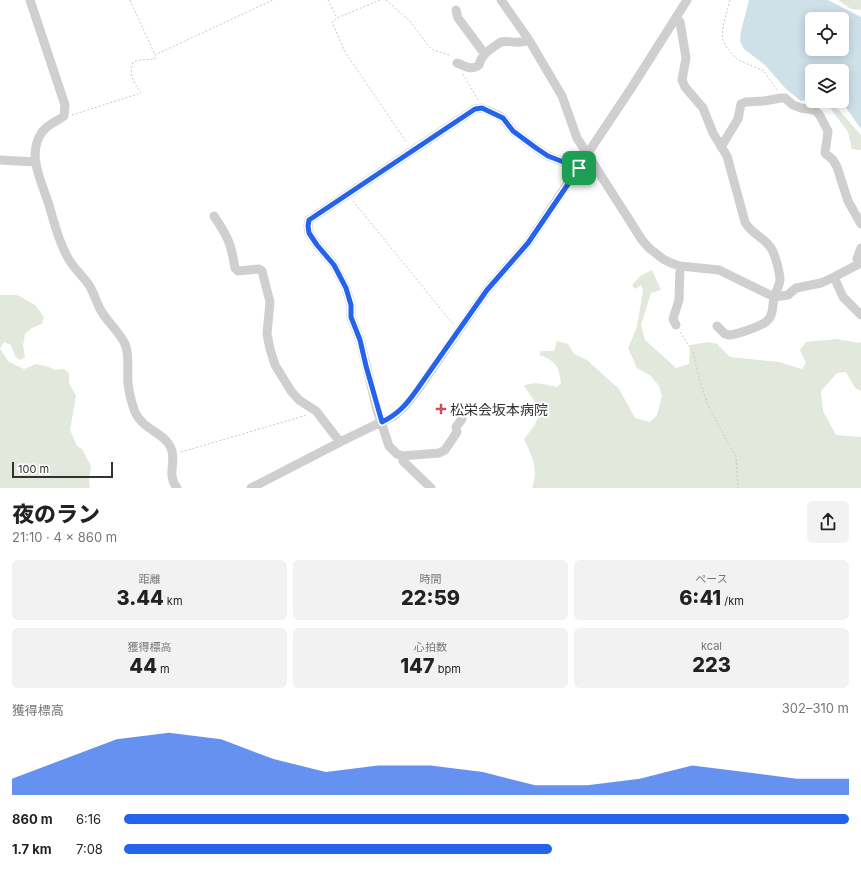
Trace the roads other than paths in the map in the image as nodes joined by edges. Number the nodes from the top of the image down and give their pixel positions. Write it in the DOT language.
graph roads {
  1 [pos="30,0"];
  2 [pos="501,0"];
  3 [pos="687,0"];
  4 [pos="456,10"];
  5 [pos="676,18"];
  6 [pos="529,40"];
  7 [pos="484,54"];
  8 [pos="457,63"];
  9 [pos="721,147"];
  10 [pos="587,156"];
  11 [pos="0,160"];
  12 [pos="36,162"];
  13 [pos="579,168"];
  14 [pos="214,216"];
  15 [pos="861,224"];
  16 [pos="861,248"];
  17 [pos="680,266"];
  18 [pos="860,266"];
  19 [pos="834,277"];
  20 [pos="774,297"];
  21 [pos="861,315"];
  22 [pos="676,325"];
  23 [pos="716,326"];
  24 [pos="462,419"];
  25 [pos="382,422"];
  26 [pos="344,440"];
  27 [pos="402,456"];
  28 [pos="177,488"];
  29 [pos="252,488"];
  30 [pos="431,488"];
  1 -- 12 [label="street"];
  2 -- 6 [label="street"];
  3 -- 5 [label="street"];
  4 -- 7 [label="street"];
  5 -- 9 [label="street"];
  5 -- 10 [label="street"];
  6 -- 7 [label="street"];
  6 -- 10 [label="street"];
  7 -- 8 [label="street"];
  9 -- 15 [label="street"];
  9 -- 20 [label="street"];
  10 -- 13 [label="street"];
  10 -- 17 [label="street"];
  11 -- 12 [label="street"];
  12 -- 28 [label="street"];
  13 -- 25 [label="street"];
  13 -- 25 [label="street"];
  14 -- 26 [label="street"];
  16 -- 18 [label="street"];
  17 -- 20 [label="street"];
  17 -- 22 [label="street"];
  18 -- 19 [label="street"];
  19 -- 20 [label="street"];
  19 -- 21 [label="street"];
  20 -- 23 [label="street"];
  24 -- 27 [label="street"];
  25 -- 26 [label="street"];
  25 -- 27 [label="street"];
  26 -- 29 [label="street"];
  27 -- 30 [label="street"];
}
